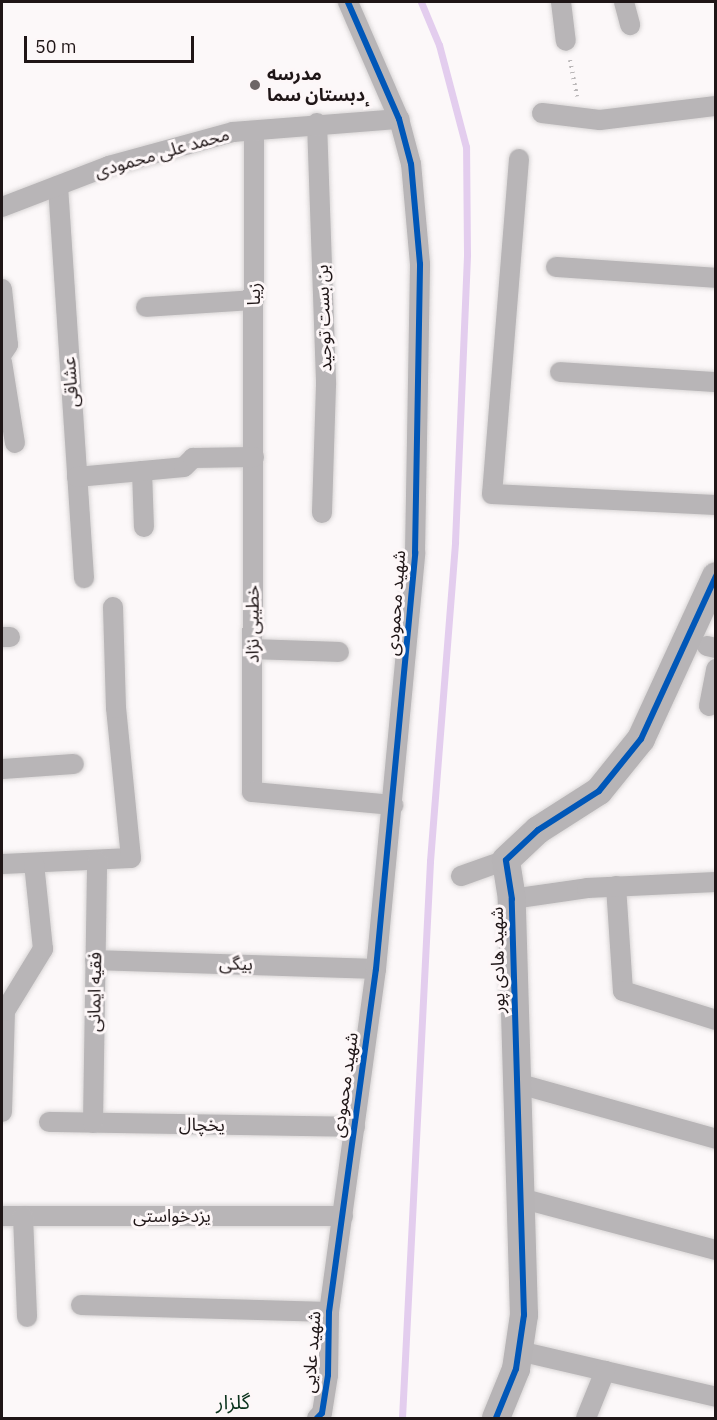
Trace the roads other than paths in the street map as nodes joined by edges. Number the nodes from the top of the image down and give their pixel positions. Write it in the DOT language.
graph roads {
  1 [pos="348,2"];
  2 [pos="561,2"];
  3 [pos="624,2"];
  4 [pos="630,25"];
  5 [pos="566,40"];
  6 [pos="716,106"];
  7 [pos="543,113"];
  8 [pos="399,119"];
  9 [pos="317,123"];
  10 [pos="254,131"];
  11 [pos="519,159"];
  12 [pos="58,186"];
  13 [pos="2,207"];
  14 [pos="556,267"];
  15 [pos="716,278"];
  16 [pos="2,289"];
  17 [pos="254,300"];
  18 [pos="146,307"];
  19 [pos="2,354"];
  20 [pos="2,362"];
  21 [pos="560,372"];
  22 [pos="716,382"];
  23 [pos="15,443"];
  24 [pos="254,457"];
  25 [pos="142,471"];
  26 [pos="77,477"];
  27 [pos="716,505"];
  28 [pos="322,513"];
  29 [pos="144,527"];
  30 [pos="716,576"];
  31 [pos="84,578"];
  32 [pos="113,607"];
  33 [pos="253,649"];
  34 [pos="339,652"];
  35 [pos="716,669"];
  36 [pos="709,706"];
  37 [pos="74,764"];
  38 [pos="2,769"];
  39 [pos="393,805"];
  40 [pos="506,860"];
  41 [pos="97,861"];
  42 [pos="2,864"];
  43 [pos="34,864"];
  44 [pos="461,876"];
  45 [pos="716,882"];
  46 [pos="616,886"];
  47 [pos="512,899"];
  48 [pos="96,960"];
  49 [pos="376,969"];
  50 [pos="716,1020"];
  51 [pos="516,1083"];
  52 [pos="2,1112"];
  53 [pos="49,1122"];
  54 [pos="93,1123"];
  55 [pos="355,1127"];
  56 [pos="716,1139"];
  57 [pos="520,1198"];
  58 [pos="2,1216"];
  59 [pos="23,1216"];
  60 [pos="342,1216"];
  61 [pos="716,1251"];
  62 [pos="81,1305"];
  63 [pos="330,1312"];
  64 [pos="27,1317"];
  65 [pos="519,1351"];
  66 [pos="605,1371"];
  67 [pos="716,1397"];
  68 [pos="317,1419"];
  69 [pos="496,1419"];
  70 [pos="586,1419"];
  1 -- 8 [label="street, شهید محمودی"];
  2 -- 5 [label="street"];
  3 -- 4 [label="street"];
  6 -- 7 [label="street"];
  8 -- 9 [label="street, محمد علی محمودی"];
  8 -- 39 [label="street, شهید محمودی"];
  9 -- 10 [label="street, محمد علی محمودی"];
  9 -- 28 [label="street, بن بست توحید"];
  10 -- 12 [label="street, محمد علی محمودی"];
  10 -- 17 [label="street, زیبا"];
  11 -- 27 [label="street"];
  12 -- 13 [label="street, محمد علی محمودی"];
  12 -- 26 [label="street, عشاقی"];
  14 -- 15 [label="street"];
  16 -- 19 [label="street"];
  17 -- 18 [label="street"];
  17 -- 24 [label="street, زیبا"];
  20 -- 23 [label="street"];
  21 -- 22 [label="street"];
  24 -- 25 [label="street"];
  24 -- 33 [label="street, خطیبی نژاد"];
  25 -- 26 [label="street"];
  25 -- 29 [label="street"];
  26 -- 31 [label="street, عشاقی"];
  30 -- 40 [label="street"];
  32 -- 41 [label="street"];
  33 -- 34 [label="street"];
  33 -- 39 [label="street, خطیبی نژاد"];
  35 -- 36 [label="street"];
  37 -- 38 [label="street"];
  39 -- 49 [label="street, شهید محمودی"];
  40 -- 44 [label="street"];
  40 -- 47 [label="street, شهید هادی پور"];
  41 -- 43 [label="street"];
  41 -- 48 [label="street, فقیه ایمانی"];
  42 -- 43 [label="street"];
  43 -- 52 [label="street"];
  45 -- 46 [label="street"];
  46 -- 47 [label="street"];
  46 -- 50 [label="street"];
  47 -- 51 [label="street, شهید هادی پور"];
  48 -- 49 [label="street, بیگی"];
  48 -- 54 [label="street, فقیه ایمانی"];
  49 -- 55 [label="street, شهید محمودی"];
  51 -- 56 [label="street"];
  51 -- 57 [label="street, شهید هادی پور"];
  53 -- 54 [label="street, یخچال"];
  54 -- 55 [label="street, یخچال"];
  55 -- 60 [label="street, شهید محمودی"];
  57 -- 61 [label="street"];
  57 -- 65 [label="street, شهید هادی پور"];
  58 -- 59 [label="street, یزدخواستی"];
  59 -- 60 [label="street, یزدخواستی"];
  59 -- 64 [label="street"];
  60 -- 63 [label="street, شهید علایی"];
  62 -- 63 [label="street"];
  63 -- 68 [label="street, شهید علایی"];
  65 -- 66 [label="street"];
  65 -- 69 [label="street, شهید هادی پور"];
  66 -- 67 [label="street"];
  66 -- 70 [label="street"];
}
